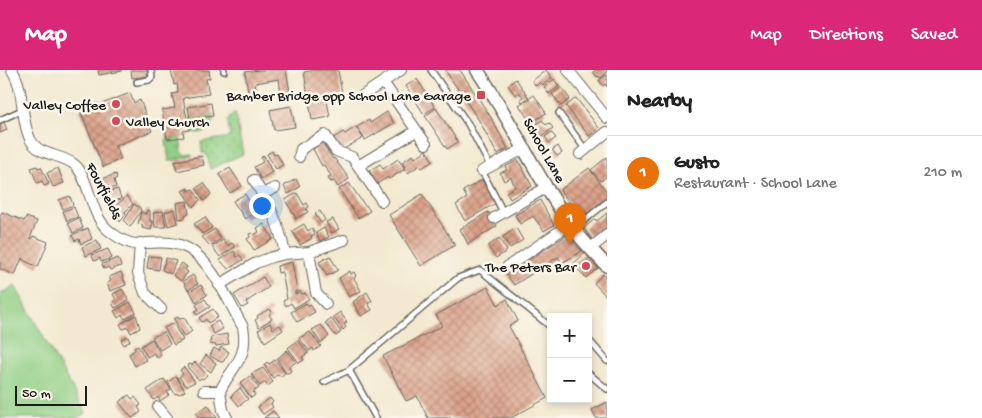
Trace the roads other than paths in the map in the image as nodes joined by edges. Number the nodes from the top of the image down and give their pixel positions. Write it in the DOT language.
graph roads {
  1 [pos="12,70"];
  2 [pos="151,70"];
  3 [pos="401,70"];
  4 [pos="431,70"];
  5 [pos="477,70"];
  6 [pos="568,70"];
  7 [pos="137,82"];
  8 [pos="383,82"];
  9 [pos="362,96"];
  10 [pos="22,110"];
  11 [pos="559,113"];
  12 [pos="607,118"];
  13 [pos="0,120"];
  14 [pos="416,131"];
  15 [pos="607,132"];
  16 [pos="426,144"];
  17 [pos="525,148"];
  18 [pos="583,152"];
  19 [pos="300,157"];
  20 [pos="358,166"];
  21 [pos="486,168"];
  22 [pos="254,180"];
  23 [pos="547,187"];
  24 [pos="275,188"];
  25 [pos="262,194"];
  26 [pos="382,201"];
  27 [pos="607,202"];
  28 [pos="499,215"];
  29 [pos="572,227"];
  30 [pos="607,235"];
  31 [pos="344,240"];
  32 [pos="140,243"];
  33 [pos="591,248"];
  34 [pos="309,252"];
  35 [pos="285,254"];
  36 [pos="607,266"];
  37 [pos="507,267"];
  38 [pos="219,285"];
  39 [pos="326,304"];
  40 [pos="161,309"];
  41 [pos="547,324"];
  42 [pos="592,344"];
  43 [pos="607,361"];
  44 [pos="349,370"];
  45 [pos="592,377"];
  46 [pos="324,382"];
  47 [pos="607,390"];
  48 [pos="204,391"];
  49 [pos="220,391"];
  50 [pos="158,407"];
  51 [pos="167,418"];
  52 [pos="227,418"];
  53 [pos="376,418"];
  1 -- 10 [label="street, Fourfields"];
  2 -- 7 [label="lane"];
  3 -- 8 [label="street"];
  4 -- 21 [label="lane"];
  5 -- 17 [label="street, School Lane"];
  6 -- 12 [label="street"];
  8 -- 9 [label="street"];
  8 -- 14 [label="street"];
  10 -- 13 [label="lane"];
  10 -- 32 [label="street, Fourfields"];
  11 -- 18 [label="lane"];
  14 -- 16 [label="street"];
  14 -- 20 [label="street"];
  15 -- 18 [label="street"];
  17 -- 21 [label="street"];
  17 -- 23 [label="street, School Lane"];
  19 -- 20 [label="street"];
  20 -- 26 [label="street"];
  21 -- 28 [label="lane"];
  22 -- 25 [label="street"];
  23 -- 28 [label="street"];
  23 -- 29 [label="street, School Lane"];
  24 -- 25 [label="street"];
  25 -- 35 [label="street"];
  27 -- 29 [label="lane"];
  29 -- 33 [label="street, School Lane"];
  29 -- 37 [label="street"];
  30 -- 33 [label="street"];
  31 -- 34 [label="street"];
  32 -- 38 [label="street, Fourfields"];
  32 -- 40 [label="street"];
  33 -- 36 [label="street, School Lane"];
  34 -- 35 [label="street"];
  34 -- 39 [label="street"];
  35 -- 38 [label="street"];
  38 -- 49 [label="street, Fourfields"];
  41 -- 44 [label="lane"];
  42 -- 43 [label="lane"];
  44 -- 46 [label="lane"];
  44 -- 53 [label="lane"];
  45 -- 47 [label="lane"];
  48 -- 49 [label="street"];
  49 -- 52 [label="street"];
  50 -- 51 [label="street"];
}
